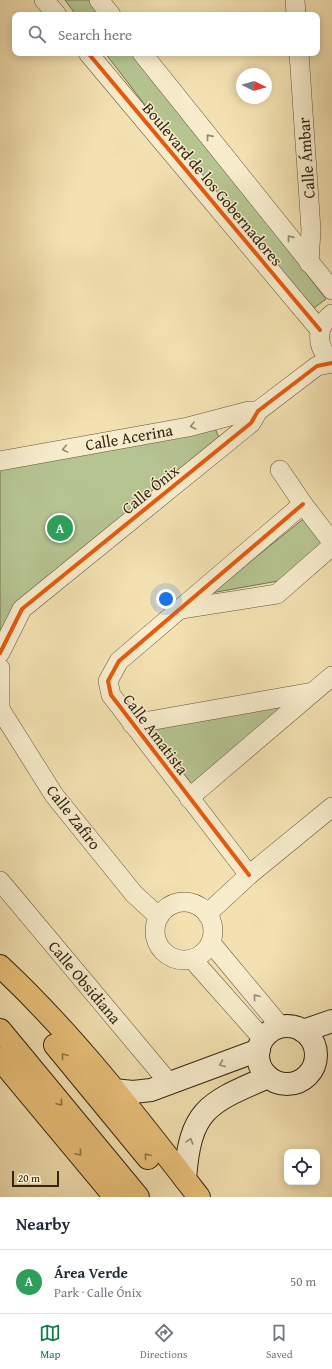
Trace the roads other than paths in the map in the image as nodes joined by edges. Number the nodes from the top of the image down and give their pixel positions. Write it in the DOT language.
graph roads {
  1 [pos="44,0"];
  2 [pos="99,0"];
  3 [pos="295,0"];
  4 [pos="54,12"];
  5 [pos="109,12"];
  6 [pos="296,12"];
  7 [pos="90,56"];
  8 [pos="144,56"];
  9 [pos="299,56"];
  10 [pos="309,263"];
  11 [pos="332,290"];
  12 [pos="332,314"];
  13 [pos="320,337"];
  14 [pos="327,364"];
  15 [pos="258,410"];
  16 [pos="218,419"];
  17 [pos="226,443"];
  18 [pos="0,461"];
  19 [pos="280,470"];
  20 [pos="303,504"];
  21 [pos="332,542"];
  22 [pos="332,546"];
  23 [pos="181,609"];
  24 [pos="0,652"];
  25 [pos="0,668"];
  26 [pos="332,676"];
  27 [pos="314,691"];
  28 [pos="0,709"];
  29 [pos="132,724"];
  30 [pos="189,798"];
  31 [pos="332,807"];
  32 [pos="249,875"];
  33 [pos="0,881"];
  34 [pos="207,914"];
  35 [pos="159,917"];
  36 [pos="211,943"];
  37 [pos="192,960"];
  38 [pos="0,966"];
  39 [pos="0,979"];
  40 [pos="332,1021"];
  41 [pos="281,1027"];
  42 [pos="0,1030"];
  43 [pos="303,1031"];
  44 [pos="261,1045"];
  45 [pos="0,1059"];
  46 [pos="324,1059"];
  47 [pos="268,1077"];
  48 [pos="170,1084"];
  49 [pos="113,1090"];
  50 [pos="183,1188"];
  51 [pos="115,1197"];
  52 [pos="138,1197"];
  53 [pos="199,1197"];
  1 -- 4 [label="street"];
  2 -- 5 [label="street"];
  3 -- 6 [label="street"];
  7 -- 13 [label="street, Boulevard de los Gobernadores"];
  10 -- 8 [label="street, Boulevard de los Gobernadores, one-way"];
  9 -- 10 [label="street, Calle Ámbar"];
  10 -- 11 [label="street, Boulevard de los Gobernadores"];
  12 -- 13 [label="street"];
  13 -- 14 [label="street, Boulevard de los Gobernadores"];
  14 -- 15 [label="street, Calle Ónix"];
  15 -- 16 [label="street, Calle Acerina"];
  15 -- 17 [label="street, Calle Ónix"];
  16 -- 17 [label="street"];
  16 -- 18 [label="street, Calle Acerina, one-way"];
  17 -- 24 [label="street, Calle Ónix"];
  19 -- 20 [label="street"];
  20 -- 21 [label="street"];
  20 -- 23 [label="street, Calle Amatista"];
  22 -- 23 [label="street"];
  23 -- 29 [label="street, Calle Amatista"];
  25 -- 28 [label="street"];
  26 -- 27 [label="street, Calle Amatista"];
  27 -- 29 [label="street, Calle Amatista"];
  27 -- 30 [label="street, Calle Amatista"];
  28 -- 35 [label="street, Calle Zafiro"];
  29 -- 30 [label="street, Calle Amatista"];
  30 -- 32 [label="street, Calle Amatista"];
  31 -- 32 [label="street"];
  32 -- 34 [label="street"];
  33 -- 48 [label="street, Calle Obsidiana"];
  34 -- 35 [label="street"];
  34 -- 36 [label="street"];
  35 -- 37 [label="street"];
  36 -- 37 [label="street"];
  41 -- 36 [label="street, one-way"];
  37 -- 44 [label="street"];
  38 -- 49 [label="highway"];
  50 -- 39 [label="highway, one-way"];
  40 -- 43 [label="main road"];
  41 -- 43 [label="main road"];
  41 -- 44 [label="main road"];
  42 -- 52 [label="highway, one-way"];
  43 -- 46 [label="main road"];
  44 -- 47 [label="main road"];
  44 -- 48 [label="main road, one-way"];
  45 -- 51 [label="highway, one-way"];
  46 -- 47 [label="main road"];
  50 -- 47 [label="main road, one-way"];
  48 -- 49 [label="main road"];
  49 -- 50 [label="highway"];
  50 -- 53 [label="highway"];
}
